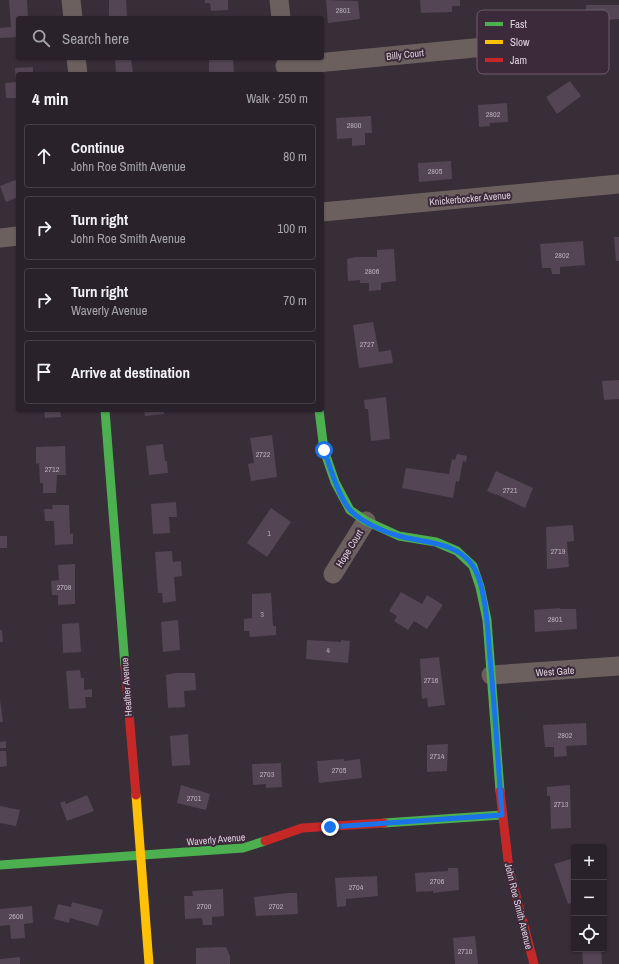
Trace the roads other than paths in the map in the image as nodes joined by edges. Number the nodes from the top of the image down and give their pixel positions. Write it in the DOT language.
graph roads {
  1 [pos="71,0"];
  2 [pos="279,0"];
  3 [pos="73,16"];
  4 [pos="281,16"];
  5 [pos="477,48"];
  6 [pos="76,60"];
  7 [pos="285,66"];
  8 [pos="78,72"];
  9 [pos="619,184"];
  10 [pos="324,212"];
  11 [pos="16,236"];
  12 [pos="0,238"];
  13 [pos="105,412"];
  14 [pos="319,412"];
  15 [pos="366,521"];
  16 [pos="333,574"];
  17 [pos="619,666"];
  18 [pos="492,675"];
  19 [pos="502,815"];
  20 [pos="139,856"];
  21 [pos="0,865"];
  22 [pos="149,964"];
  23 [pos="534,964"];
  1 -- 3 [label="street"];
  2 -- 4 [label="street"];
  5 -- 7 [label="street, Billy Court"];
  6 -- 8 [label="street"];
  9 -- 10 [label="street, Knickerbocker Avenue"];
  11 -- 12 [label="street"];
  13 -- 20 [label="street, Heather Avenue"];
  14 -- 15 [label="street, John Roe Smith Avenue"];
  15 -- 16 [label="street, Hope Court"];
  15 -- 18 [label="street, John Roe Smith Avenue"];
  17 -- 18 [label="street, West Gate"];
  18 -- 19 [label="street, John Roe Smith Avenue"];
  19 -- 20 [label="street, Waverly Avenue"];
  19 -- 23 [label="street, John Roe Smith Avenue"];
  20 -- 21 [label="street, Waverly Avenue"];
  20 -- 22 [label="street, Heather Avenue"];
}
